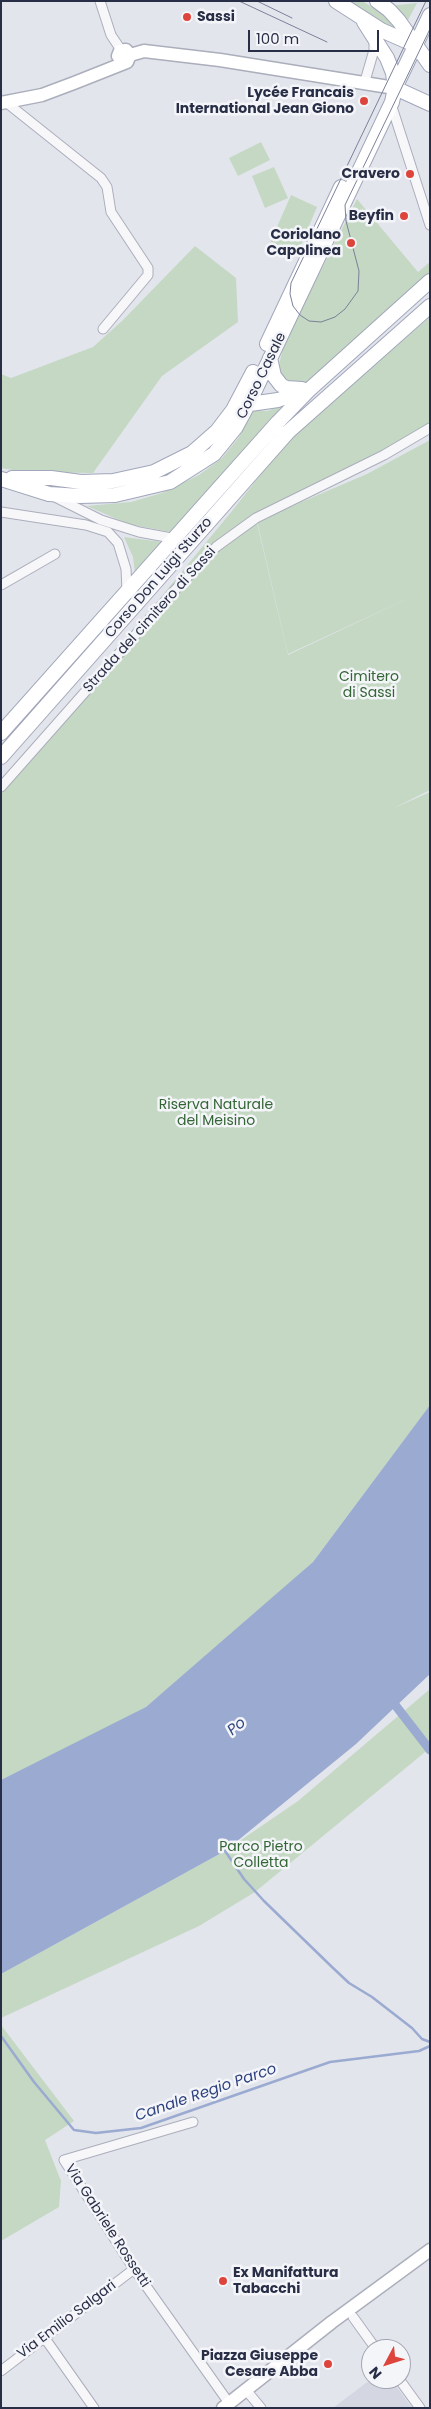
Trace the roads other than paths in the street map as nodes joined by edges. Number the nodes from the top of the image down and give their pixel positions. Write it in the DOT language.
graph roads {
  1 [pos="100,1"];
  2 [pos="336,1"];
  3 [pos="378,2"];
  4 [pos="430,15"];
  5 [pos="360,16"];
  6 [pos="374,36"];
  7 [pos="415,45"];
  8 [pos="124,56"];
  9 [pos="430,65"];
  10 [pos="365,82"];
  11 [pos="395,88"];
  12 [pos="4,103"];
  13 [pos="391,104"];
  14 [pos="430,104"];
  15 [pos="430,225"];
  16 [pos="430,282"];
  17 [pos="430,306"];
  18 [pos="103,329"];
  19 [pos="270,358"];
  20 [pos="310,388"];
  21 [pos="249,403"];
  22 [pos="233,410"];
  23 [pos="430,428"];
  24 [pos="1,478"];
  25 [pos="49,494"];
  26 [pos="1,512"];
  27 [pos="101,520"];
  28 [pos="86,525"];
  29 [pos="108,532"];
  30 [pos="173,539"];
  31 [pos="191,540"];
  32 [pos="55,554"];
  33 [pos="1,584"];
  34 [pos="127,591"];
  35 [pos="1,733"];
  36 [pos="1,757"];
  37 [pos="1,787"];
  38 [pos="193,2122"];
  39 [pos="430,2250"];
  40 [pos="134,2269"];
  41 [pos="353,2317"];
  42 [pos="44,2338"];
  43 [pos="369,2339"];
  44 [pos="1,2371"];
  45 [pos="406,2389"];
  46 [pos="246,2390"];
  47 [pos="226,2405"];
  48 [pos="94,2408"];
  49 [pos="261,2408"];
  50 [pos="420,2408"];
  1 -- 8 [label="street"];
  2 -- 5 [label="main road"];
  3 -- 7 [label="main road"];
  4 -- 7 [label="main road, Corso Casale"];
  5 -- 6 [label="main road"];
  5 -- 7 [label="main road"];
  6 -- 10 [label="street"];
  6 -- 11 [label="main road"];
  7 -- 9 [label="main road"];
  7 -- 11 [label="main road, Corso Casale"];
  8 -- 10 [label="street"];
  8 -- 12 [label="street"];
  10 -- 11 [label="street"];
  11 -- 13 [label="main road, Corso Casale"];
  11 -- 14 [label="main road"];
  11 -- 22 [label="main road, Corso Casale"];
  12 -- 18 [label="street"];
  13 -- 15 [label="street"];
  13 -- 19 [label="main road, Corso Casale"];
  16 -- 20 [label="main road"];
  17 -- 31 [label="main road, Corso Don Luigi Sturzo"];
  19 -- 20 [label="main road"];
  19 -- 21 [label="main road, Corso Casale"];
  20 -- 21 [label="main road"];
  20 -- 30 [label="main road, Corso Don Luigi Sturzo"];
  21 -- 22 [label="main road"];
  21 -- 25 [label="main road, Corso Casale"];
  22 -- 24 [label="main road, Corso Casale"];
  23 -- 37 [label="street, Strada del cimitero di Sassi"];
  24 -- 25 [label="main road, Corso Casale"];
  25 -- 27 [label="street"];
  26 -- 28 [label="street"];
  27 -- 28 [label="street"];
  27 -- 29 [label="street"];
  27 -- 30 [label="street"];
  28 -- 29 [label="street"];
  29 -- 34 [label="street"];
  30 -- 31 [label="street"];
  30 -- 34 [label="main road, Corso Don Luigi Sturzo"];
  31 -- 36 [label="main road, Corso Don Luigi Sturzo"];
  32 -- 33 [label="street"];
  34 -- 35 [label="main road, Corso Don Luigi Sturzo"];
  38 -- 40 [label="street, Via Gabriele Rossetti"];
  39 -- 46 [label="street"];
  40 -- 42 [label="street, Via Emilio Salgari"];
  40 -- 47 [label="street, Via Gabriele Rossetti"];
  41 -- 43 [label="street"];
  42 -- 44 [label="street, Via Emilio Salgari"];
  42 -- 48 [label="street"];
  45 -- 50 [label="street"];
  46 -- 47 [label="street"];
  46 -- 49 [label="street"];
}
